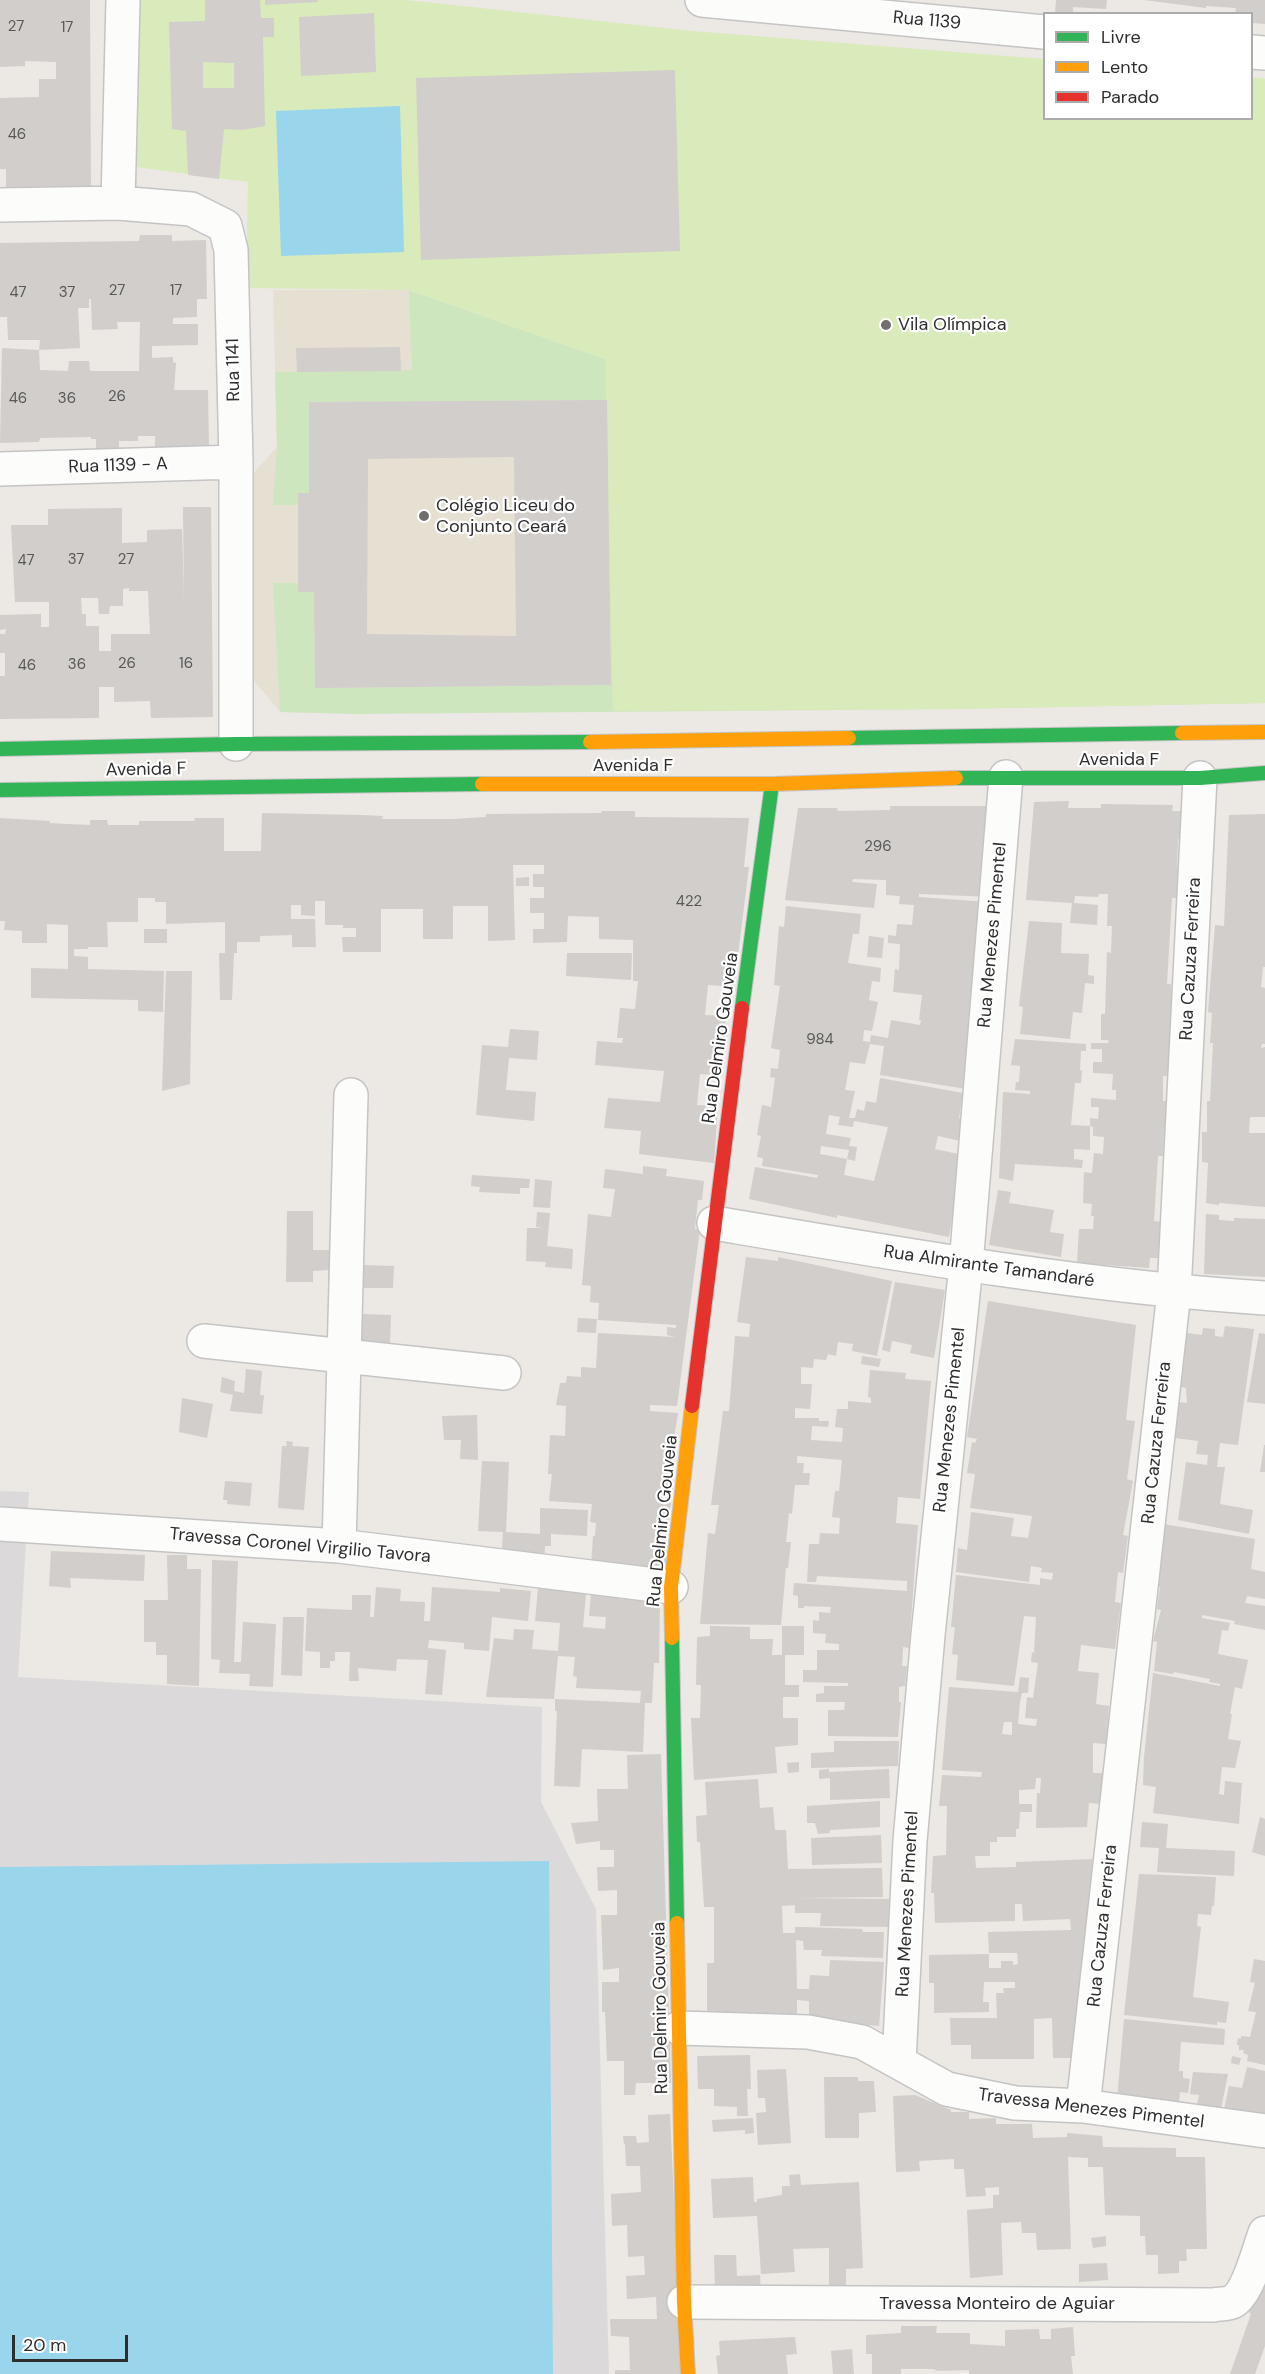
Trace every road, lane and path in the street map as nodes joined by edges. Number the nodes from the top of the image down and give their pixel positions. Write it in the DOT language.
graph roads {
  1 [pos="123,0"];
  2 [pos="702,0"];
  3 [pos="1043,32"];
  4 [pos="118,203"];
  5 [pos="0,205"];
  6 [pos="236,462"];
  7 [pos="0,469"];
  8 [pos="1265,732"];
  9 [pos="236,744"];
  10 [pos="0,749"];
  11 [pos="1265,773"];
  12 [pos="1006,777"];
  13 [pos="1200,778"];
  14 [pos="772,784"];
  15 [pos="0,790"];
  16 [pos="351,1095"];
  17 [pos="714,1223"];
  18 [pos="966,1265"];
  19 [pos="1174,1292"];
  20 [pos="1265,1298"];
  21 [pos="204,1341"];
  22 [pos="344,1357"];
  23 [pos="504,1373"];
  24 [pos="0,1524"];
  25 [pos="339,1546"];
  26 [pos="671,1587"];
  27 [pos="679,2028"];
  28 [pos="899,2062"];
  29 [pos="1083,2106"];
  30 [pos="1265,2131"];
  31 [pos="1265,2233"];
  32 [pos="684,2302"];
  33 [pos="688,2374"];
  1 -- 4 [label="street"];
  2 -- 3 [label="street, Rua 1139"];
  4 -- 5 [label="street, Rua 1141"];
  4 -- 6 [label="street, Rua 1141"];
  6 -- 7 [label="street, Rua 1139 - A"];
  6 -- 9 [label="street, Rua 1141"];
  8 -- 9 [label="street, Avenida F"];
  9 -- 10 [label="street, Avenida F"];
  11 -- 13 [label="street, Avenida F"];
  12 -- 13 [label="street, Avenida F"];
  12 -- 14 [label="street, Avenida F"];
  12 -- 18 [label="street, Rua Menezes Pimentel"];
  13 -- 19 [label="street, Rua Cazuza Ferreira"];
  14 -- 15 [label="street, Avenida F"];
  14 -- 17 [label="street, Rua Delmiro Gouveia"];
  16 -- 22 [label="street"];
  17 -- 18 [label="street, Rua Almirante Tamandaré"];
  17 -- 26 [label="street, Rua Delmiro Gouveia"];
  18 -- 19 [label="street, Rua Almirante Tamandaré"];
  18 -- 28 [label="street, Rua Menezes Pimentel"];
  19 -- 20 [label="street, Rua Almirante Tamandaré"];
  19 -- 29 [label="street, Rua Cazuza Ferreira"];
  21 -- 22 [label="street"];
  22 -- 23 [label="street"];
  22 -- 25 [label="street"];
  24 -- 25 [label="street, Travessa Coronel Virgilio Tavora"];
  25 -- 26 [label="street, Travessa Coronel Virgilio Tavora"];
  26 -- 27 [label="street, Rua Delmiro Gouveia"];
  27 -- 28 [label="street, Travessa Menezes Pimentel"];
  27 -- 32 [label="street, Rua Delmiro Gouveia"];
  28 -- 29 [label="street, Travessa Menezes Pimentel"];
  29 -- 30 [label="street, Travessa Menezes Pimentel"];
  31 -- 32 [label="street, Travessa Monteiro de Aguiar"];
  32 -- 33 [label="street, Rua Delmiro Gouveia"];
}
